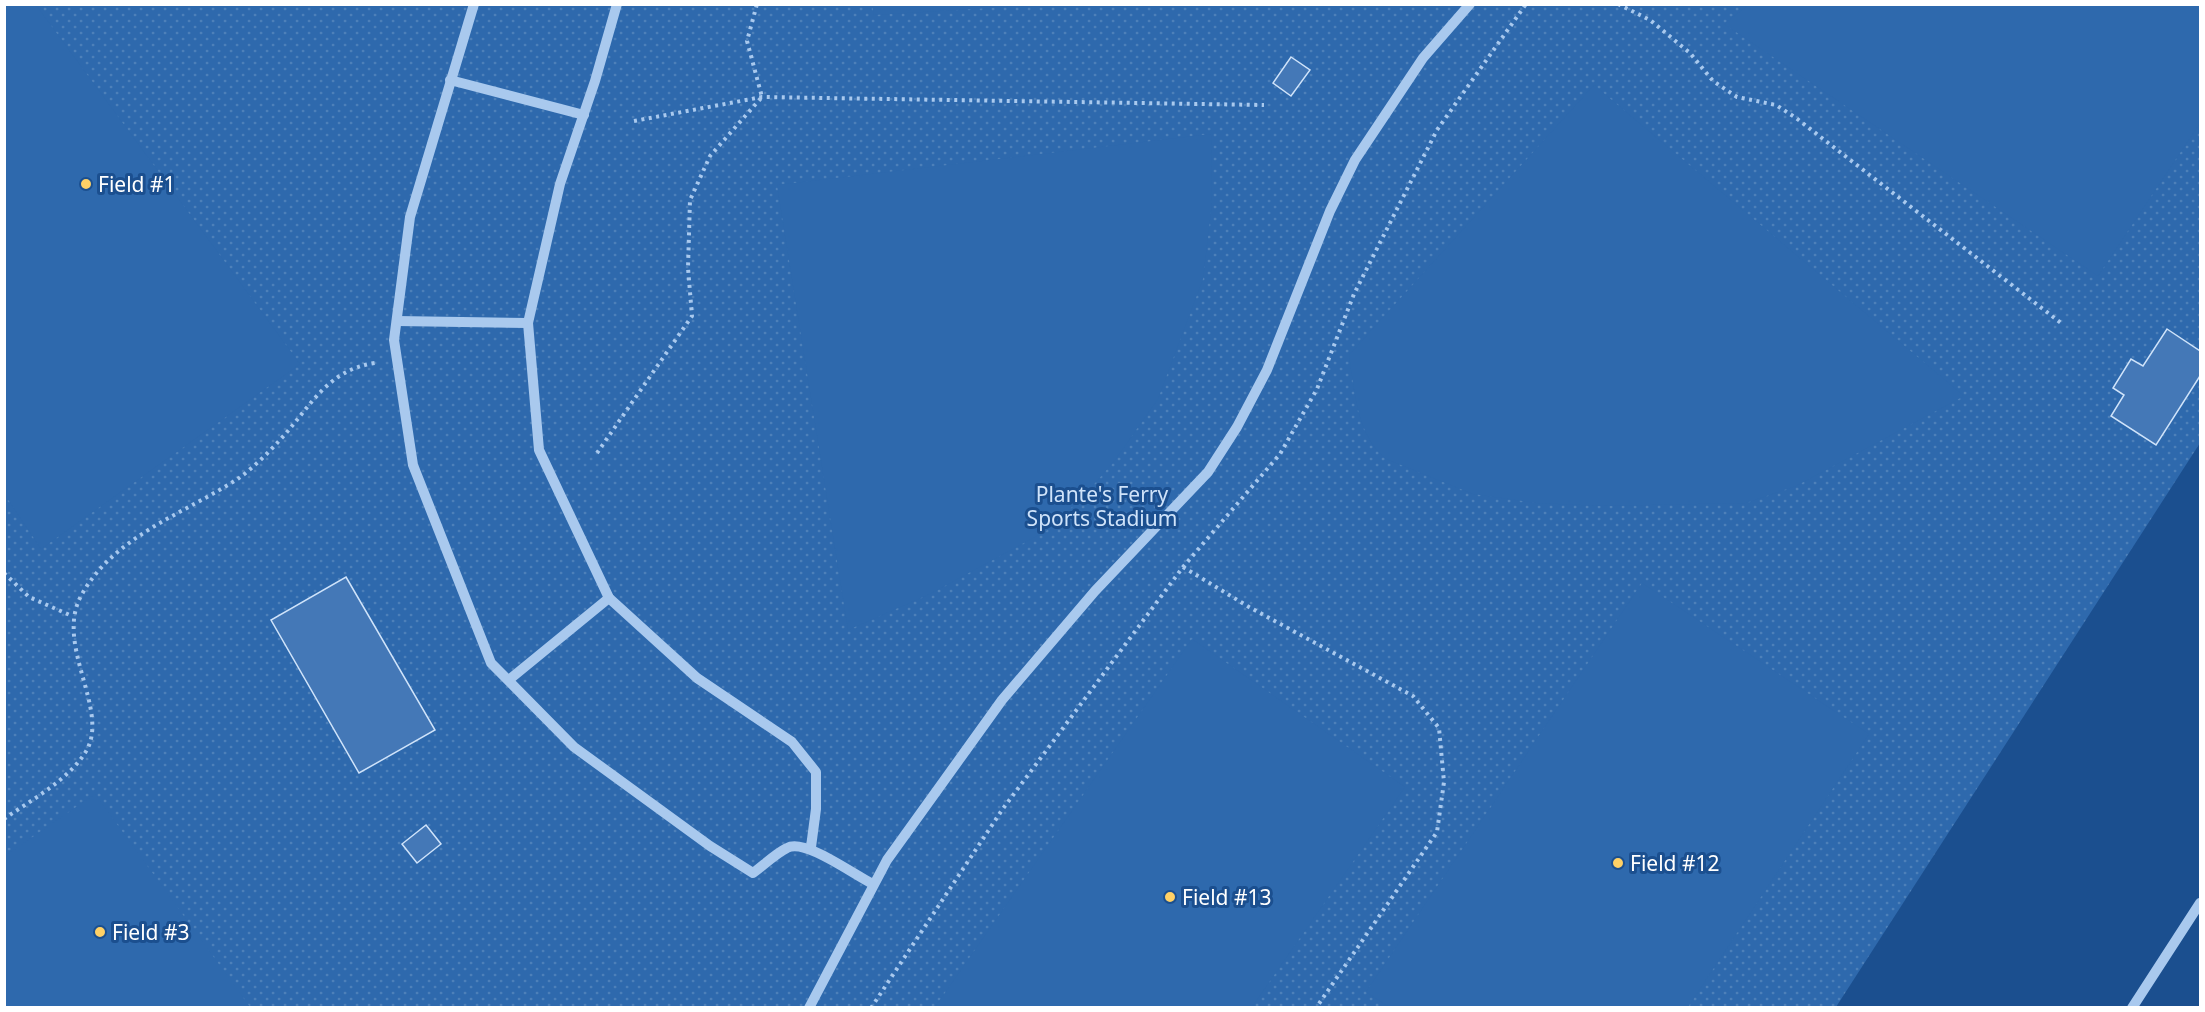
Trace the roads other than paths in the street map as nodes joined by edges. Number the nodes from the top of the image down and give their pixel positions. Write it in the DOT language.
graph roads {
  1 [pos="474,4"];
  2 [pos="617,4"];
  3 [pos="1470,4"];
  4 [pos="450,80"];
  5 [pos="584,115"];
  6 [pos="397,321"];
  7 [pos="528,323"];
  8 [pos="609,598"];
  9 [pos="510,680"];
  10 [pos="812,847"];
  11 [pos="873,884"];
  12 [pos="2200,903"];
  13 [pos="809,1008"];
  14 [pos="2132,1008"];
  1 -- 4 [label="street"];
  2 -- 5 [label="street"];
  3 -- 11 [label="street"];
  4 -- 5 [label="street"];
  4 -- 6 [label="street"];
  5 -- 7 [label="street"];
  6 -- 7 [label="street"];
  6 -- 9 [label="street"];
  7 -- 8 [label="street"];
  8 -- 9 [label="street"];
  8 -- 10 [label="street"];
  9 -- 10 [label="street"];
  10 -- 11 [label="street"];
  11 -- 13 [label="street"];
  12 -- 14 [label="street"];
}
